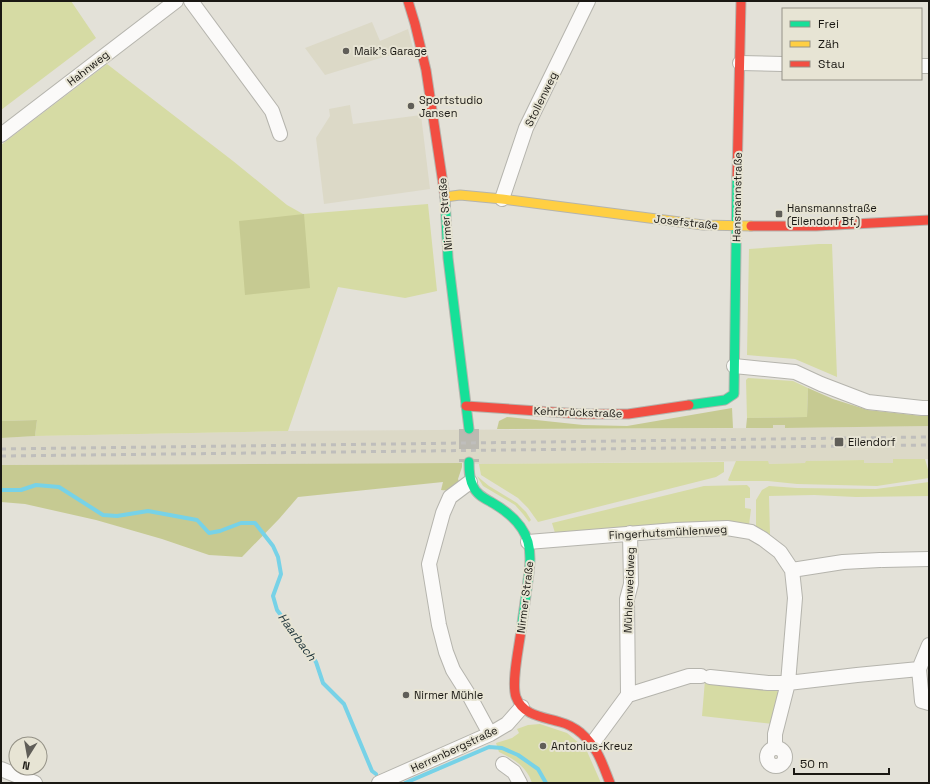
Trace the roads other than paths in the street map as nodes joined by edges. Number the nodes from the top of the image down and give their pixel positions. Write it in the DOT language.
graph roads {
  1 [pos="176,1"];
  2 [pos="191,1"];
  3 [pos="408,1"];
  4 [pos="588,1"];
  5 [pos="741,1"];
  6 [pos="740,63"];
  7 [pos="782,64"];
  8 [pos="280,134"];
  9 [pos="1,135"];
  10 [pos="445,197"];
  11 [pos="502,199"];
  12 [pos="929,220"];
  13 [pos="736,227"];
  14 [pos="734,366"];
  15 [pos="734,394"];
  16 [pos="466,406"];
  17 [pos="929,408"];
  18 [pos="469,429"];
  19 [pos="469,462"];
  20 [pos="470,482"];
  21 [pos="630,533"];
  22 [pos="528,542"];
  23 [pos="929,559"];
  24 [pos="792,570"];
  25 [pos="929,645"];
  26 [pos="919,669"];
  27 [pos="788,683"];
  28 [pos="628,694"];
  29 [pos="929,702"];
  30 [pos="522,707"];
  31 [pos="490,734"];
  32 [pos="592,744"];
  33 [pos="775,748"];
  34 [pos="503,764"];
  35 [pos="1,769"];
  36 [pos="35,783"];
  37 [pos="379,783"];
  38 [pos="520,783"];
  39 [pos="610,783"];
  1 -- 9 [label="street, Hahnweg"];
  2 -- 8 [label="street"];
  3 -- 10 [label="street, Nirmer Straße"];
  4 -- 11 [label="street, Stollenweg"];
  5 -- 6 [label="street, Hansmannstraße"];
  6 -- 7 [label="street"];
  6 -- 13 [label="street, Hansmannstraße"];
  10 -- 11 [label="street, Josefstraße"];
  10 -- 16 [label="street, Nirmer Straße"];
  11 -- 13 [label="street, Josefstraße"];
  12 -- 13 [label="street, Josefstraße"];
  13 -- 14 [label="street, Hansmannstraße"];
  14 -- 15 [label="street, Hansmannstraße"];
  14 -- 17 [label="street"];
  15 -- 16 [label="street, Kehrbrückstraße"];
  16 -- 18 [label="street, Nirmer Straße"];
  19 -- 20 [label="street"];
  20 -- 22 [label="street, Nirmer Straße"];
  20 -- 31 [label="street"];
  21 -- 22 [label="street, Fingerhutsmühlenweg"];
  21 -- 24 [label="street, Fingerhutsmühlenweg"];
  21 -- 28 [label="street, Mühlenweidweg"];
  22 -- 30 [label="street, Nirmer Straße"];
  23 -- 24 [label="street"];
  24 -- 27 [label="street, Fingerhutsmühlenweg"];
  25 -- 26 [label="street"];
  26 -- 27 [label="street"];
  26 -- 29 [label="street"];
  27 -- 28 [label="street"];
  27 -- 33 [label="street, Fingerhutsmühlenweg"];
  28 -- 32 [label="street"];
  30 -- 31 [label="street, Herrenbergstraße"];
  30 -- 32 [label="street"];
  31 -- 37 [label="street, Herrenbergstraße"];
  32 -- 39 [label="street"];
  34 -- 38 [label="street"];
  35 -- 36 [label="street"];
}
